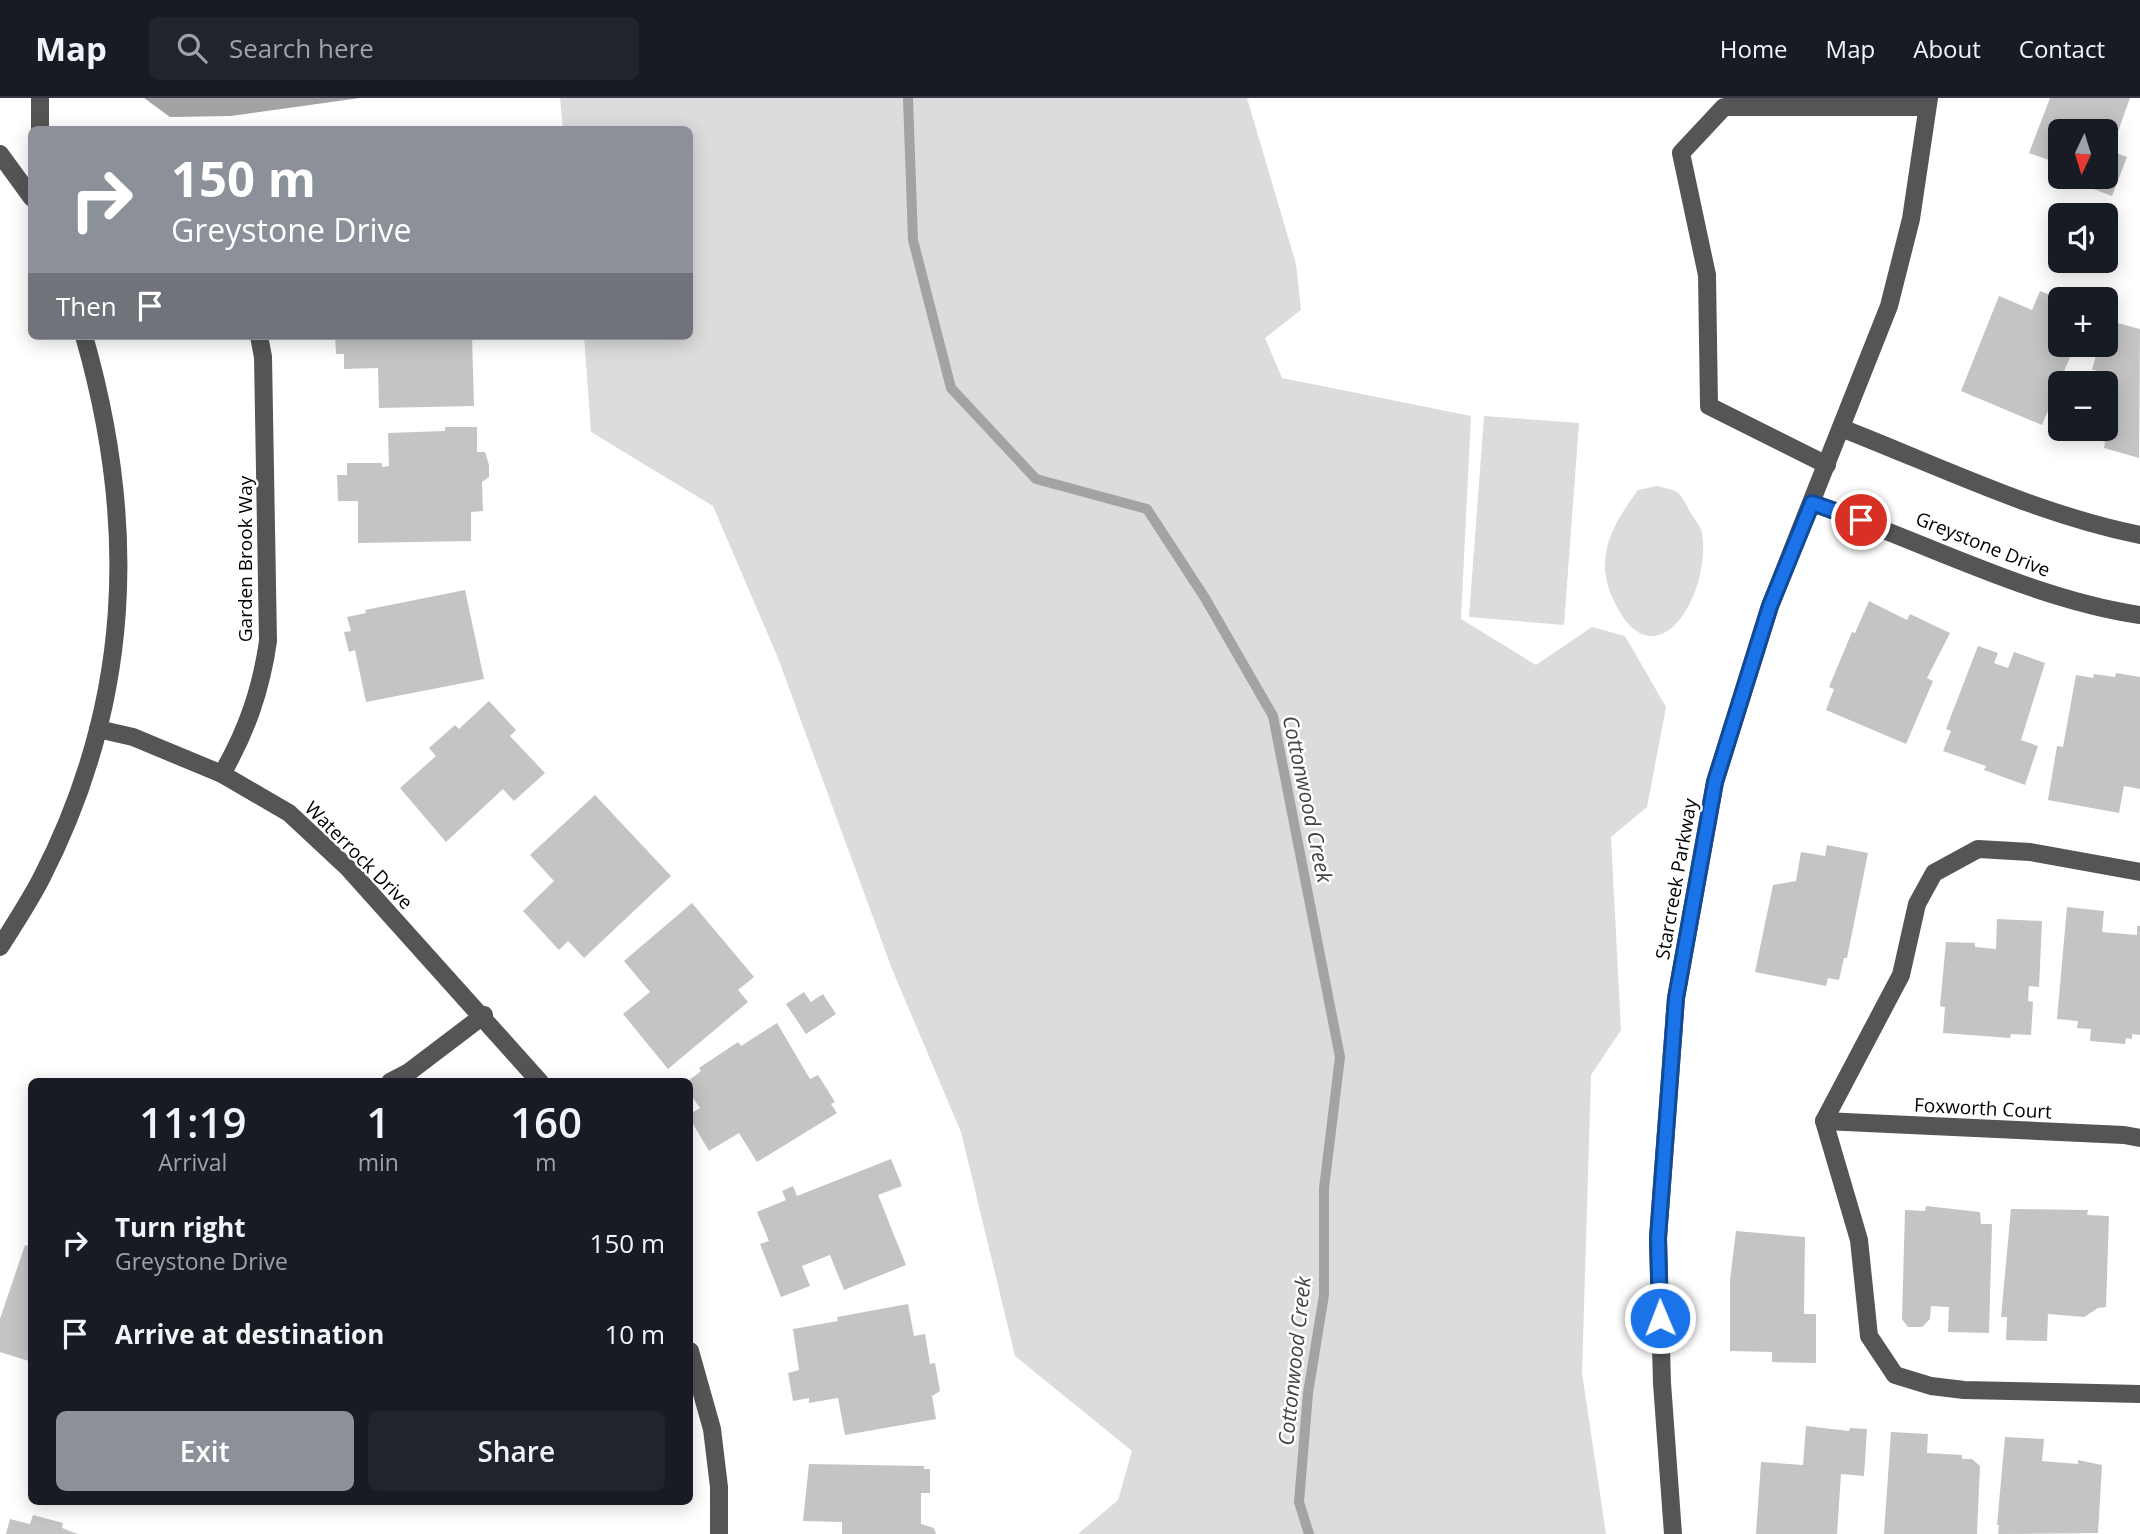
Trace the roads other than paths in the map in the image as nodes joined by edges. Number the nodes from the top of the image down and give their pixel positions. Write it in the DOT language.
graph roads {
  1 [pos="40,98"];
  2 [pos="1928,102"];
  3 [pos="40,126"];
  4 [pos="0,154"];
  5 [pos="28,192"];
  6 [pos="85,340"];
  7 [pos="260,340"];
  8 [pos="1841,428"];
  9 [pos="1827,465"];
  10 [pos="1812,503"];
  11 [pos="2140,535"];
  12 [pos="2140,615"];
  13 [pos="99,729"];
  14 [pos="222,774"];
  15 [pos="2140,872"];
  16 [pos="0,947"];
  17 [pos="484,1015"];
  18 [pos="398,1078"];
  19 [pos="537,1078"];
  20 [pos="1824,1121"];
  21 [pos="2140,1138"];
  22 [pos="693,1362"];
  23 [pos="2140,1394"];
  24 [pos="719,1534"];
  25 [pos="1673,1534"];
  1 -- 3 [label="street"];
  2 -- 8 [label="street, Starcreek Parkway"];
  2 -- 9 [label="street"];
  4 -- 5 [label="street"];
  6 -- 13 [label="street"];
  7 -- 14 [label="street, Garden Brook Way"];
  8 -- 9 [label="street, Starcreek Parkway"];
  8 -- 11 [label="street"];
  9 -- 10 [label="street, Starcreek Parkway"];
  10 -- 12 [label="street, Greystone Drive"];
  10 -- 25 [label="street, Starcreek Parkway"];
  13 -- 14 [label="street, Waterrock Drive"];
  13 -- 16 [label="street"];
  14 -- 17 [label="street, Waterrock Drive"];
  15 -- 20 [label="street"];
  17 -- 18 [label="street"];
  17 -- 19 [label="street, Waterrock Drive"];
  20 -- 21 [label="street, Foxworth Court"];
  20 -- 23 [label="street"];
  22 -- 24 [label="street"];
}
